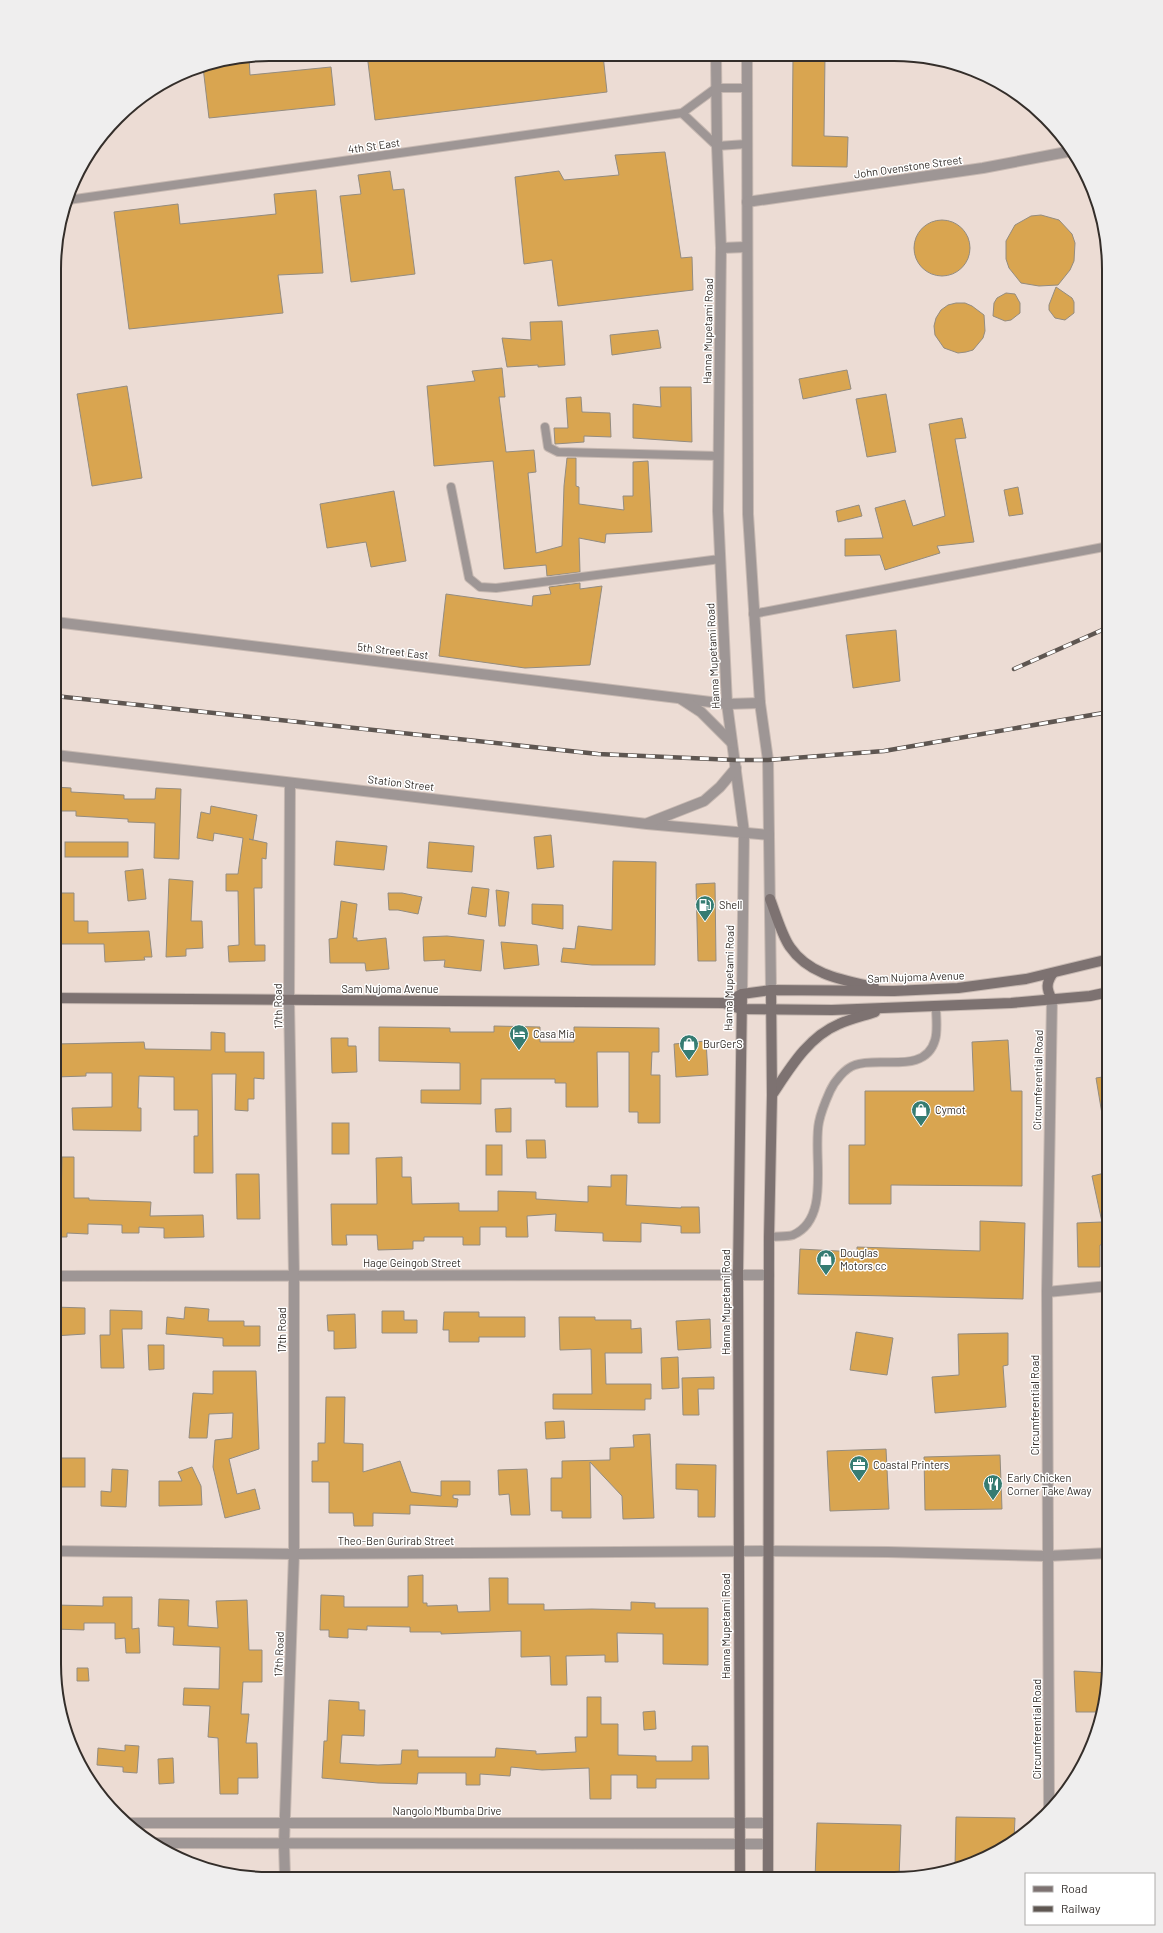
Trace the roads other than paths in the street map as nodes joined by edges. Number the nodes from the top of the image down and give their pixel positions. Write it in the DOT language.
graph roads {
  1 [pos="716,61"];
  2 [pos="747,61"];
  3 [pos="716,88"];
  4 [pos="747,88"];
  5 [pos="682,113"];
  6 [pos="747,144"];
  7 [pos="717,146"];
  8 [pos="1066,152"];
  9 [pos="73,199"];
  10 [pos="747,202"];
  11 [pos="746,247"];
  12 [pos="721,248"];
  13 [pos="545,427"];
  14 [pos="719,456"];
  15 [pos="451,487"];
  16 [pos="1102,547"];
  17 [pos="720,559"];
  18 [pos="753,614"];
  19 [pos="61,623"];
  20 [pos="679,698"];
  21 [pos="760,703"];
  22 [pos="727,704"];
  23 [pos="732,743"];
  24 [pos="61,756"];
  25 [pos="736,768"];
  26 [pos="290,783"];
  27 [pos="647,824"];
  28 [pos="744,832"];
  29 [pos="769,835"];
  30 [pos="770,899"];
  31 [pos="1102,961"];
  32 [pos="1053,974"];
  33 [pos="771,990"];
  34 [pos="894,991"];
  35 [pos="1102,993"];
  36 [pos="742,994"];
  37 [pos="61,998"];
  38 [pos="1052,999"];
  39 [pos="289,1000"];
  40 [pos="724,1003"];
  41 [pos="936,1007"];
  42 [pos="886,1008"];
  43 [pos="740,1010"];
  44 [pos="772,1010"];
  45 [pos="772,1095"];
  46 [pos="769,1237"];
  47 [pos="738,1274"];
  48 [pos="294,1275"];
  49 [pos="769,1275"];
  50 [pos="61,1276"];
  51 [pos="1102,1287"];
  52 [pos="1047,1292"];
  53 [pos="61,1551"];
  54 [pos="738,1551"];
  55 [pos="769,1551"];
  56 [pos="1102,1553"];
  57 [pos="294,1554"];
  58 [pos="1047,1556"];
  59 [pos="1049,1802"];
  60 [pos="135,1823"];
  61 [pos="286,1823"];
  62 [pos="739,1823"];
  63 [pos="767,1823"];
  64 [pos="164,1843"];
  65 [pos="284,1844"];
  66 [pos="739,1844"];
  67 [pos="767,1844"];
  68 [pos="285,1872"];
  69 [pos="740,1872"];
  70 [pos="768,1872"];
  1 -- 3 [label="street, Hanna Mupetami Road"];
  2 -- 4 [label="street"];
  3 -- 4 [label="lane"];
  3 -- 5 [label="lane, 4th St East"];
  3 -- 7 [label="street, Hanna Mupetami Road"];
  4 -- 6 [label="street"];
  5 -- 7 [label="lane"];
  5 -- 9 [label="lane, 4th St East"];
  6 -- 7 [label="lane"];
  6 -- 10 [label="street"];
  7 -- 12 [label="street, Hanna Mupetami Road"];
  8 -- 10 [label="street, John Ovenstone Street"];
  10 -- 11 [label="street"];
  11 -- 12 [label="street"];
  11 -- 18 [label="street"];
  12 -- 14 [label="street, Hanna Mupetami Road"];
  13 -- 14 [label="lane"];
  14 -- 17 [label="street, Hanna Mupetami Road"];
  15 -- 17 [label="lane"];
  16 -- 18 [label="lane"];
  17 -- 22 [label="street, Hanna Mupetami Road"];
  18 -- 21 [label="street"];
  19 -- 20 [label="street, 5th Street East"];
  20 -- 22 [label="street, 5th Street East"];
  20 -- 23 [label="street"];
  21 -- 22 [label="street, 5th Street East"];
  21 -- 29 [label="street"];
  22 -- 23 [label="street, Hanna Mupetami Road"];
  23 -- 25 [label="street, Hanna Mupetami Road"];
  24 -- 26 [label="street, Station Street"];
  25 -- 27 [label="street"];
  25 -- 28 [label="street, Hanna Mupetami Road"];
  26 -- 27 [label="street, Station Street"];
  26 -- 39 [label="street, 17th Road"];
  27 -- 28 [label="street, Station Street"];
  28 -- 29 [label="street, Station Street"];
  28 -- 36 [label="street, Hanna Mupetami Road"];
  29 -- 30 [label="street"];
  30 -- 33 [label="street"];
  30 -- 34 [label="main road"];
  31 -- 32 [label="main road, Sam Nujoma Avenue"];
  32 -- 34 [label="main road, Sam Nujoma Avenue"];
  32 -- 38 [label="main road"];
  33 -- 34 [label="main road, Sam Nujoma Avenue"];
  33 -- 36 [label="main road, Sam Nujoma Avenue"];
  33 -- 44 [label="main road"];
  35 -- 38 [label="main road, Sam Nujoma Avenue"];
  36 -- 40 [label="main road, Sam Nujoma Avenue"];
  36 -- 43 [label="main road, Hanna Mupetami Road"];
  37 -- 39 [label="main road, Sam Nujoma Avenue"];
  38 -- 41 [label="main road, Sam Nujoma Avenue"];
  38 -- 52 [label="street, Circumferential Road"];
  39 -- 40 [label="main road, Sam Nujoma Avenue"];
  39 -- 48 [label="street, 17th Road"];
  40 -- 43 [label="main road, Sam Nujoma Avenue"];
  41 -- 42 [label="main road, Sam Nujoma Avenue"];
  41 -- 46 [label="lane"];
  42 -- 44 [label="main road, Sam Nujoma Avenue"];
  42 -- 45 [label="main road"];
  43 -- 44 [label="main road, Sam Nujoma Avenue"];
  43 -- 47 [label="main road, Hanna Mupetami Road"];
  44 -- 45 [label="main road"];
  45 -- 46 [label="main road"];
  46 -- 49 [label="main road"];
  47 -- 48 [label="street, Hage Geingob Street"];
  47 -- 49 [label="street, Hage Geingob Street"];
  47 -- 54 [label="main road, Hanna Mupetami Road"];
  48 -- 50 [label="street, Hage Geingob Street"];
  48 -- 57 [label="street, 17th Road"];
  49 -- 55 [label="main road"];
  51 -- 52 [label="street"];
  52 -- 58 [label="street, Circumferential Road"];
  53 -- 57 [label="street, Theo-Ben Gurirab Street"];
  54 -- 55 [label="street, Theo-Ben Gurirab Street"];
  54 -- 57 [label="street, Theo-Ben Gurirab Street"];
  54 -- 62 [label="main road, Hanna Mupetami Road"];
  55 -- 58 [label="street, Theo-Ben Gurirab Street"];
  55 -- 63 [label="main road"];
  56 -- 58 [label="street, Theo-Ben Gurirab Street"];
  57 -- 61 [label="street, 17th Road"];
  58 -- 59 [label="street, Circumferential Road"];
  60 -- 61 [label="street, Nangolo Mbumba Drive"];
  61 -- 62 [label="street, Nangolo Mbumba Drive"];
  61 -- 65 [label="street, 17th Road"];
  62 -- 63 [label="street, Nangolo Mbumba Drive"];
  62 -- 66 [label="main road, Hanna Mupetami Road"];
  63 -- 67 [label="main road"];
  64 -- 65 [label="street"];
  65 -- 66 [label="street"];
  65 -- 68 [label="street, 17th Road"];
  66 -- 67 [label="street"];
  66 -- 69 [label="main road, Hanna Mupetami Road"];
  67 -- 70 [label="main road"];
}
